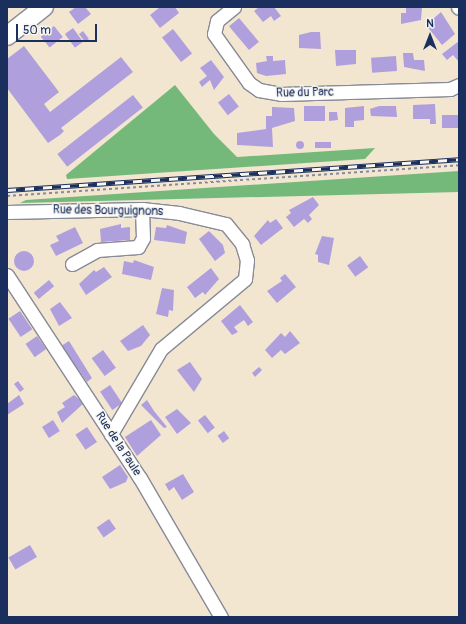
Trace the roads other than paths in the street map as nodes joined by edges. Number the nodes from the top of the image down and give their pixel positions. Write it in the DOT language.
graph roads {
  1 [pos="44,7"];
  2 [pos="234,7"];
  3 [pos="7,36"];
  4 [pos="459,85"];
  5 [pos="142,209"];
  6 [pos="7,212"];
  7 [pos="72,264"];
  8 [pos="7,275"];
  9 [pos="111,434"];
  10 [pos="220,617"];
  1 -- 3 [label="main road"];
  2 -- 4 [label="street, Rue du Parc"];
  5 -- 6 [label="street, Rue des Bourguignons"];
  5 -- 7 [label="street"];
  5 -- 9 [label="street, Rue des Bourguignons"];
  8 -- 9 [label="street, Rue de la Paule"];
  9 -- 10 [label="street, Rue de la Paule"];
}
